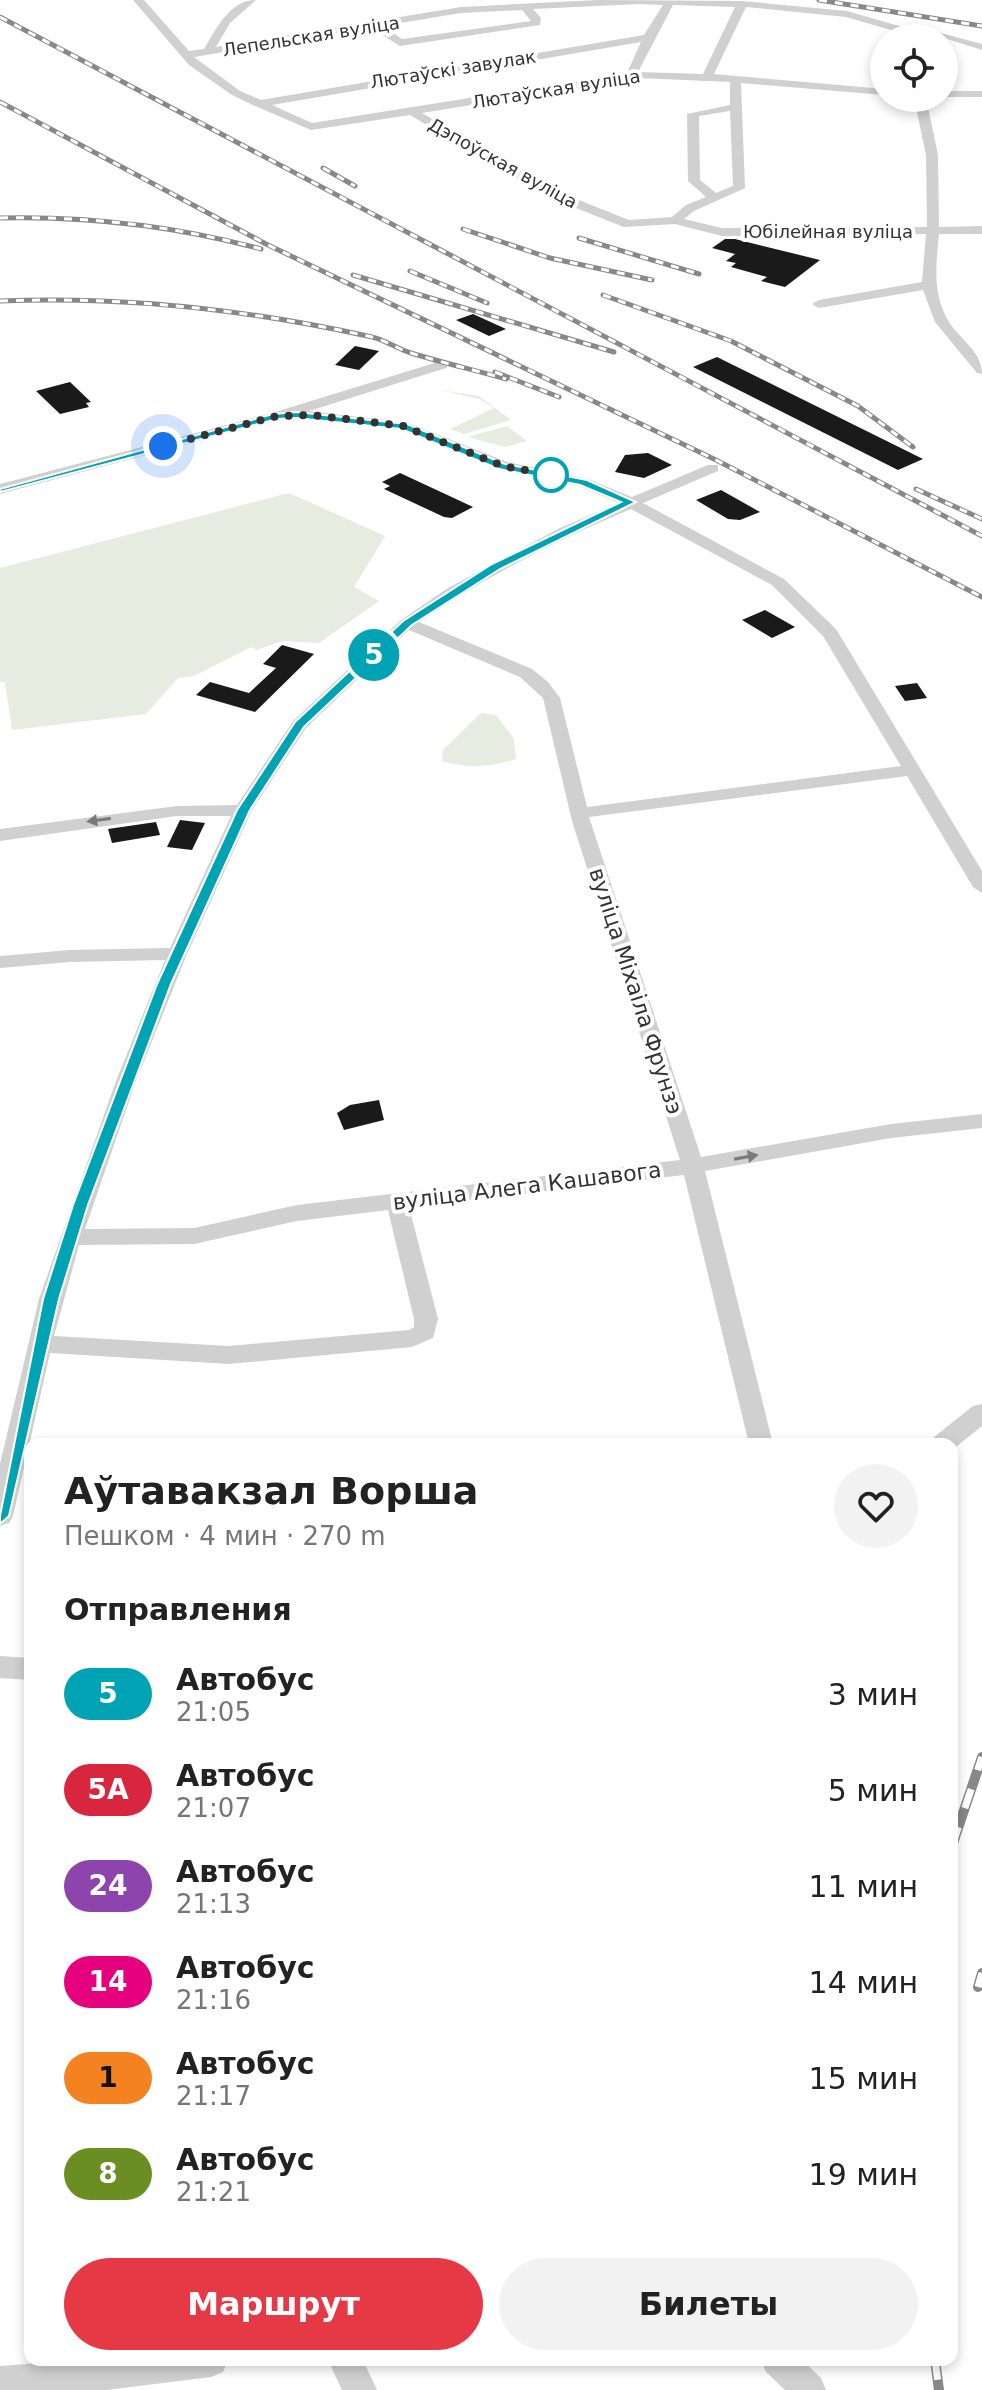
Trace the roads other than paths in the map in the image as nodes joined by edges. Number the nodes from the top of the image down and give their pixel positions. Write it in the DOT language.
graph roads {
  1 [pos="138,0"];
  2 [pos="251,0"];
  3 [pos="447,0"];
  4 [pos="670,1"];
  5 [pos="742,4"];
  6 [pos="523,5"];
  7 [pos="461,10"];
  8 [pos="877,24"];
  9 [pos="374,25"];
  10 [pos="648,38"];
  11 [pos="958,41"];
  12 [pos="982,47"];
  13 [pos="207,52"];
  14 [pos="185,55"];
  15 [pos="631,76"];
  16 [pos="707,77"];
  17 [pos="735,80"];
  18 [pos="870,91"];
  19 [pos="958,94"];
  20 [pos="982,94"];
  21 [pos="259,104"];
  22 [pos="736,107"];
  23 [pos="412,111"];
  24 [pos="923,112"];
  25 [pos="714,197"];
  26 [pos="675,220"];
  27 [pos="933,229"];
  28 [pos="982,230"];
  29 [pos="928,285"];
  30 [pos="819,304"];
  31 [pos="441,365"];
  32 [pos="982,370"];
  33 [pos="340,396"];
  34 [pos="277,416"];
  35 [pos="333,417"];
  36 [pos="713,468"];
  37 [pos="0,489"];
  38 [pos="630,502"];
  39 [pos="407,623"];
  40 [pos="913,770"];
  41 [pos="243,810"];
  42 [pos="579,813"];
  43 [pos="0,835"];
  44 [pos="982,887"];
  45 [pos="177,954"];
  46 [pos="0,962"];
  47 [pos="982,1121"];
  48 [pos="693,1166"];
  49 [pos="397,1202"];
  50 [pos="71,1237"];
  51 [pos="41,1344"];
  52 [pos="982,1413"];
  53 [pos="760,1438"];
  54 [pos="951,1438"];
  55 [pos="0,1516"];
  56 [pos="0,1667"];
  57 [pos="24,1669"];
  58 [pos="164,2366"];
  59 [pos="348,2366"];
  60 [pos="784,2366"];
  61 [pos="0,2383"];
  62 [pos="360,2390"];
  63 [pos="809,2390"];
  1 -- 14 [label="street"];
  2 -- 13 [label="street"];
  3 -- 7 [label="street"];
  4 -- 5 [label="street, Лепельская вуліца"];
  4 -- 6 [label="street, Лепельская вуліца"];
  4 -- 10 [label="street"];
  5 -- 8 [label="street, Лепельская вуліца"];
  5 -- 16 [label="street"];
  6 -- 7 [label="street, Лепельская вуліца"];
  6 -- 9 [label="street"];
  7 -- 9 [label="street, Лепельская вуліца"];
  9 -- 13 [label="street, Лепельская вуліца"];
  10 -- 15 [label="street"];
  10 -- 21 [label="street, Лютаўскі завулак"];
  11 -- 12 [label="street, Лепельская вуліца"];
  13 -- 14 [label="street, Лепельская вуліца"];
  14 -- 21 [label="street"];
  15 -- 16 [label="street, Лютаўская вуліца"];
  15 -- 23 [label="street, Лютаўская вуліца"];
  16 -- 17 [label="street, Лютаўская вуліца"];
  17 -- 18 [label="street, Лютаўская вуліца"];
  17 -- 22 [label="street"];
  19 -- 20 [label="street"];
  21 -- 23 [label="street, Лютаўская вуліца"];
  22 -- 25 [label="street"];
  22 -- 25 [label="street"];
  23 -- 26 [label="street, Дэпоўская вуліца"];
  24 -- 27 [label="street"];
  25 -- 26 [label="street"];
  26 -- 27 [label="street, Юбілейная вуліца"];
  27 -- 28 [label="street, Юбілейная вуліца"];
  27 -- 29 [label="street"];
  29 -- 30 [label="street"];
  29 -- 32 [label="street"];
  31 -- 33 [label="street"];
  33 -- 34 [label="street"];
  33 -- 35 [label="street"];
  34 -- 35 [label="street"];
  34 -- 37 [label="street"];
  35 -- 38 [label="street"];
  36 -- 38 [label="street"];
  38 -- 39 [label="street"];
  38 -- 40 [label="street"];
  39 -- 41 [label="street"];
  39 -- 42 [label="street, вуліца Міхаіла Фрунзэ"];
  40 -- 42 [label="street"];
  40 -- 44 [label="street"];
  41 -- 43 [label="street, one-way"];
  41 -- 45 [label="street"];
  42 -- 48 [label="street, вуліца Міхаіла Фрунзэ"];
  45 -- 46 [label="street"];
  45 -- 50 [label="street"];
  48 -- 47 [label="street, вуліца Алега Кашавога, one-way"];
  48 -- 49 [label="street, вуліца Алега Кашавога"];
  48 -- 53 [label="street, вуліца Міхаіла Фрунзэ"];
  49 -- 50 [label="street, вуліца Алега Кашавога"];
  49 -- 51 [label="street"];
  50 -- 51 [label="street"];
  51 -- 55 [label="street"];
  52 -- 54 [label="street"];
  56 -- 57 [label="street"];
  58 -- 61 [label="street"];
  59 -- 62 [label="street"];
  60 -- 63 [label="street"];
}
